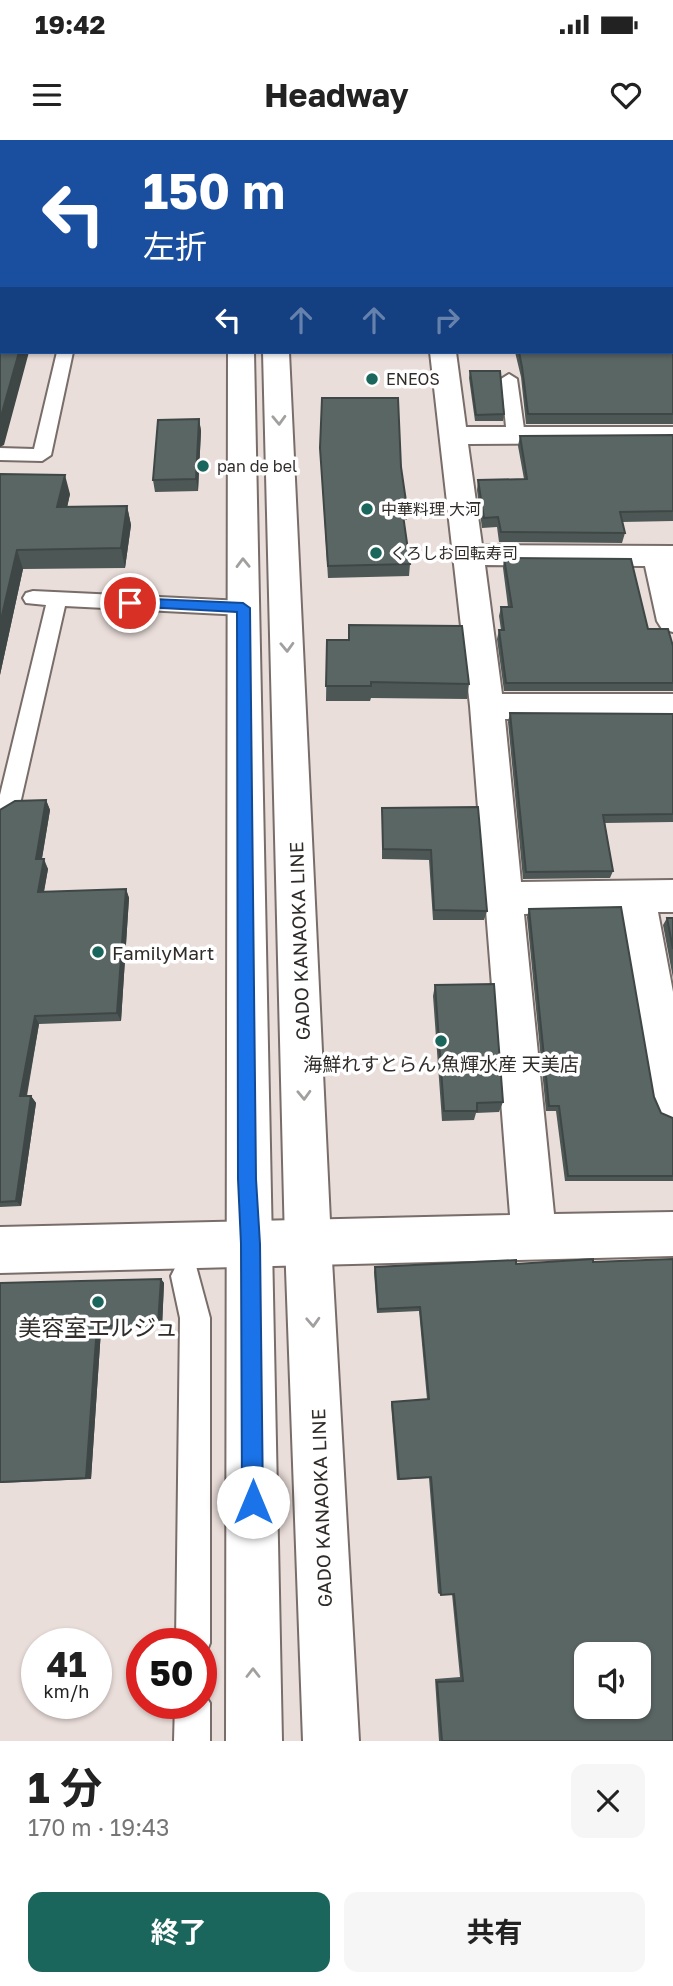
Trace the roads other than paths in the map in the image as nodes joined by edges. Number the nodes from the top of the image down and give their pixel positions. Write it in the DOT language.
graph roads {
  1 [pos="65,354"];
  2 [pos="241,354"];
  3 [pos="276,354"];
  4 [pos="443,354"];
  5 [pos="509,379"];
  6 [pos="673,435"];
  7 [pos="453,436"];
  8 [pos="516,436"];
  9 [pos="0,454"];
  10 [pos="468,555"];
  11 [pos="666,556"];
  12 [pos="33,598"];
  13 [pos="57,600"];
  14 [pos="243,608"];
  15 [pos="673,621"];
  16 [pos="487,706"];
  17 [pos="673,707"];
  18 [pos="0,811"];
  19 [pos="655,896"];
  20 [pos="504,898"];
  21 [pos="673,1102"];
  22 [pos="673,1234"];
  23 [pos="534,1237"];
  24 [pos="309,1242"];
  25 [pos="250,1244"];
  26 [pos="0,1250"];
  27 [pos="186,1276"];
  28 [pos="193,1628"];
  29 [pos="192,1719"];
  30 [pos="192,1741"];
  31 [pos="254,1741"];
  32 [pos="331,1741"];
  1 -- 9 [label="lane"];
  14 -- 2 [label="main road, one-way"];
  3 -- 24 [label="main road, GADO KANAOKA LINE, one-way"];
  4 -- 7 [label="main road"];
  5 -- 8 [label="lane"];
  6 -- 8 [label="main road"];
  7 -- 8 [label="main road"];
  7 -- 10 [label="main road"];
  10 -- 11 [label="main road"];
  10 -- 16 [label="main road"];
  11 -- 15 [label="main road"];
  12 -- 13 [label="lane"];
  13 -- 14 [label="lane"];
  13 -- 18 [label="lane"];
  14 -- 25 [label="main road"];
  16 -- 17 [label="main road"];
  16 -- 20 [label="main road"];
  19 -- 20 [label="main road"];
  19 -- 21 [label="main road"];
  20 -- 23 [label="main road"];
  22 -- 23 [label="main road"];
  23 -- 24 [label="main road"];
  24 -- 25 [label="main road"];
  24 -- 32 [label="main road, GADO KANAOKA LINE, one-way"];
  25 -- 26 [label="main road"];
  31 -- 25 [label="main road, one-way"];
  27 -- 28 [label="lane"];
  29 -- 30 [label="lane"];
}
